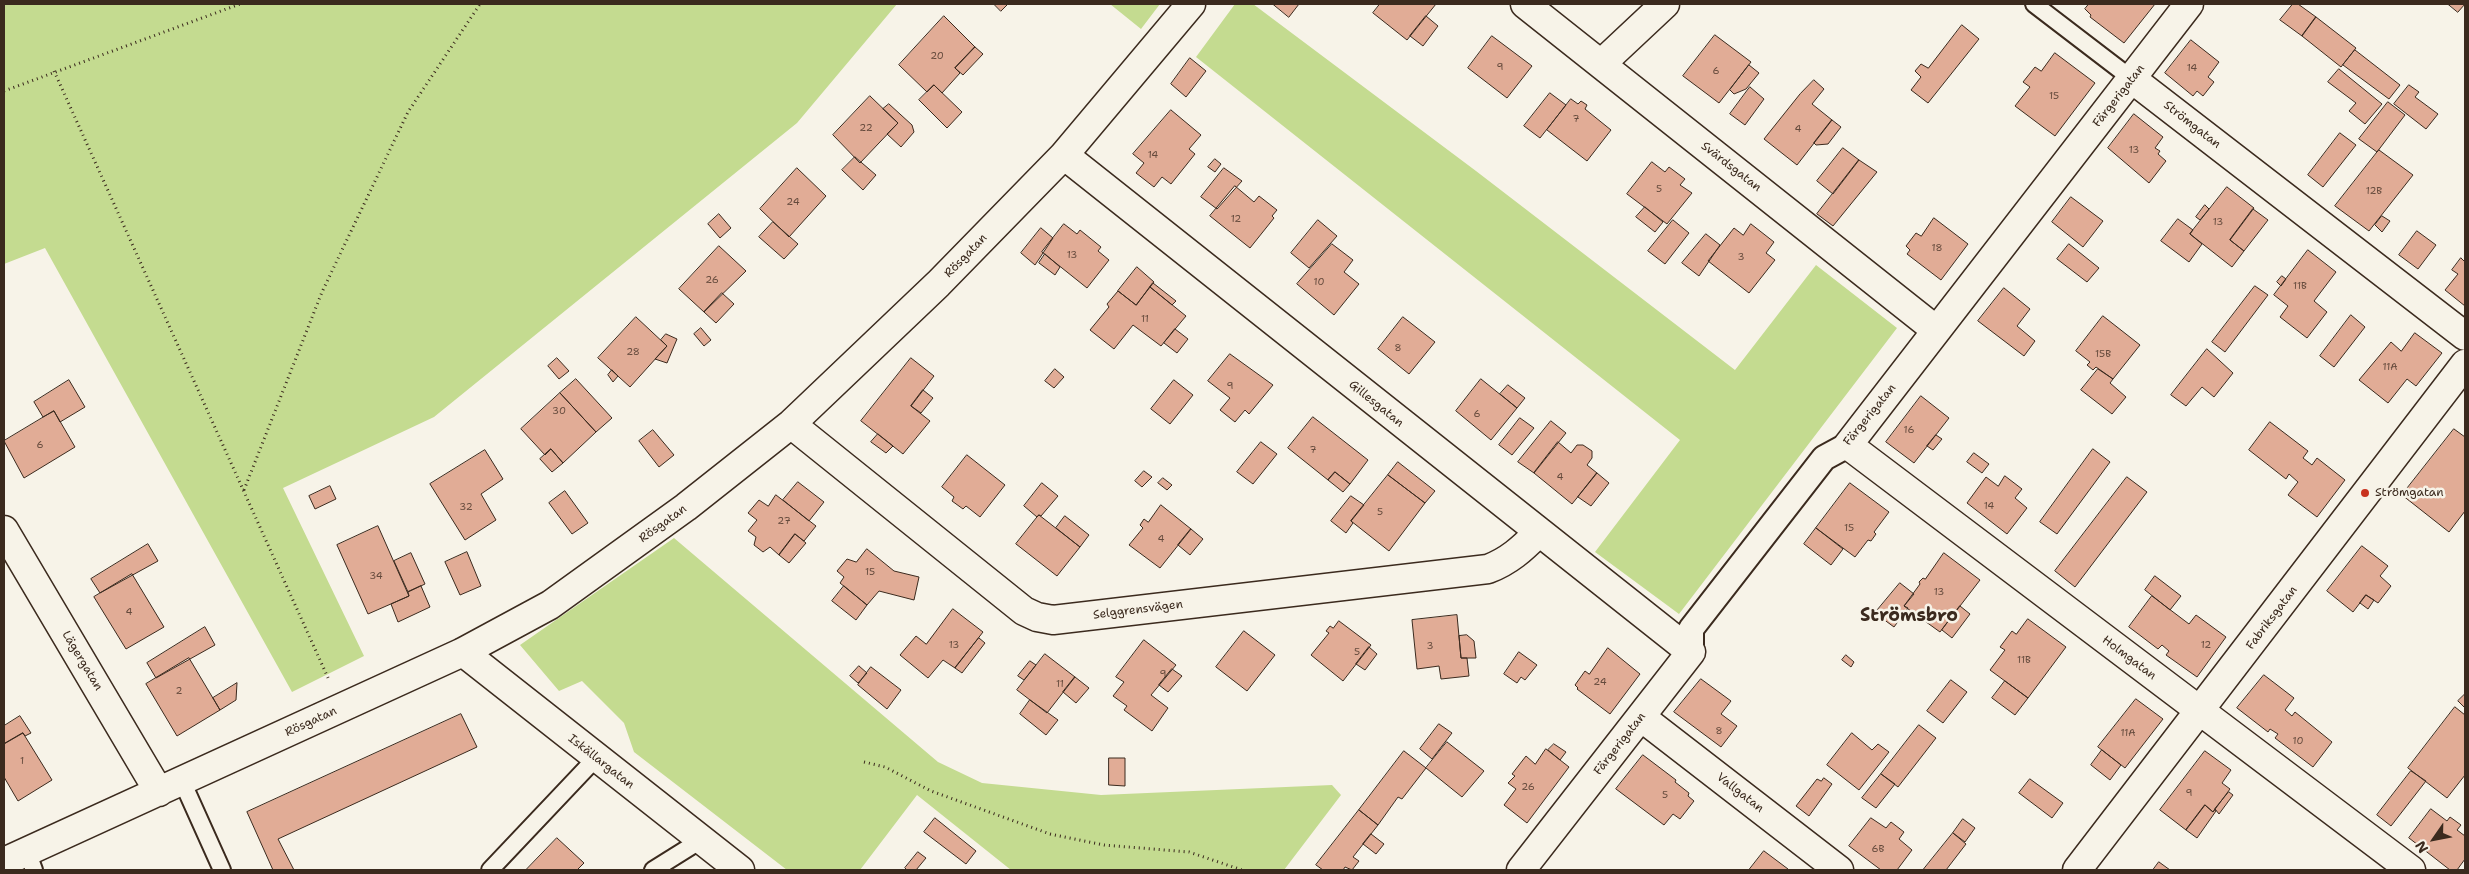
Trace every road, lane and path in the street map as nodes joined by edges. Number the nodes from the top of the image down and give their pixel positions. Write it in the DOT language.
graph roads {
  1 [pos="240,4"];
  2 [pos="480,4"];
  3 [pos="1190,4"];
  4 [pos="1525,4"];
  5 [pos="1665,4"];
  6 [pos="2034,4"];
  7 [pos="2188,4"];
  8 [pos="1601,64"];
  9 [pos="54,71"];
  10 [pos="2132,79"];
  11 [pos="4,91"];
  12 [pos="1064,155"];
  13 [pos="1936,330"];
  14 [pos="2465,336"];
  15 [pos="2465,364"];
  16 [pos="791,424"];
  17 [pos="1848,445"];
  18 [pos="244,490"];
  19 [pos="4,530"];
  20 [pos="1538,533"];
  21 [pos="463,652"];
  22 [pos="1691,652"];
  23 [pos="342,708"];
  24 [pos="2200,711"];
  25 [pos="1641,716"];
  26 [pos="596,758"];
  27 [pos="864,762"];
  28 [pos="171,787"];
  29 [pos="701,840"];
  30 [pos="22,861"];
  31 [pos="222,870"];
  32 [pos="490,870"];
  33 [pos="653,870"];
  34 [pos="740,870"];
  35 [pos="1242,870"];
  36 [pos="1521,870"];
  37 [pos="1839,870"];
  38 [pos="2077,870"];
  39 [pos="2411,870"];
  1 -- 9 [label="path"];
  2 -- 18 [label="path"];
  3 -- 12 [label="street, Rösgatan"];
  4 -- 8 [label="street, Svärdsgatan"];
  5 -- 8 [label="street"];
  6 -- 10 [label="lane"];
  7 -- 10 [label="street, Färgerigatan"];
  8 -- 13 [label="street, Svärdsgatan"];
  9 -- 11 [label="path"];
  9 -- 18 [label="path"];
  10 -- 13 [label="street, Färgerigatan"];
  10 -- 14 [label="street, Strömgatan"];
  12 -- 16 [label="street, Rösgatan"];
  12 -- 20 [label="street, Gillesgatan"];
  13 -- 17 [label="street, Färgerigatan"];
  15 -- 24 [label="street, Fabriksgatan"];
  16 -- 20 [label="street, Selggrensvägen"];
  16 -- 21 [label="street, Rösgatan"];
  17 -- 22 [label="street, Färgerigatan"];
  17 -- 24 [label="street, Holmgatan"];
  18 -- 23 [label="path"];
  19 -- 28 [label="street, Lägergatan"];
  20 -- 22 [label="street, Gillesgatan"];
  21 -- 23 [label="street, Rösgatan"];
  21 -- 26 [label="street, Iskällargatan"];
  22 -- 25 [label="street, Färgerigatan"];
  23 -- 28 [label="street, Rösgatan"];
  24 -- 38 [label="street, Fabriksgatan"];
  24 -- 39 [label="street, Holmgatan"];
  25 -- 36 [label="street, Färgerigatan"];
  25 -- 37 [label="street, Vallgatan"];
  26 -- 29 [label="street, Iskällargatan"];
  26 -- 32 [label="lane"];
  27 -- 35 [label="path"];
  28 -- 30 [label="street, Rösgatan"];
  28 -- 31 [label="lane"];
  29 -- 33 [label="lane"];
  29 -- 34 [label="street, Iskällargatan"];
}
